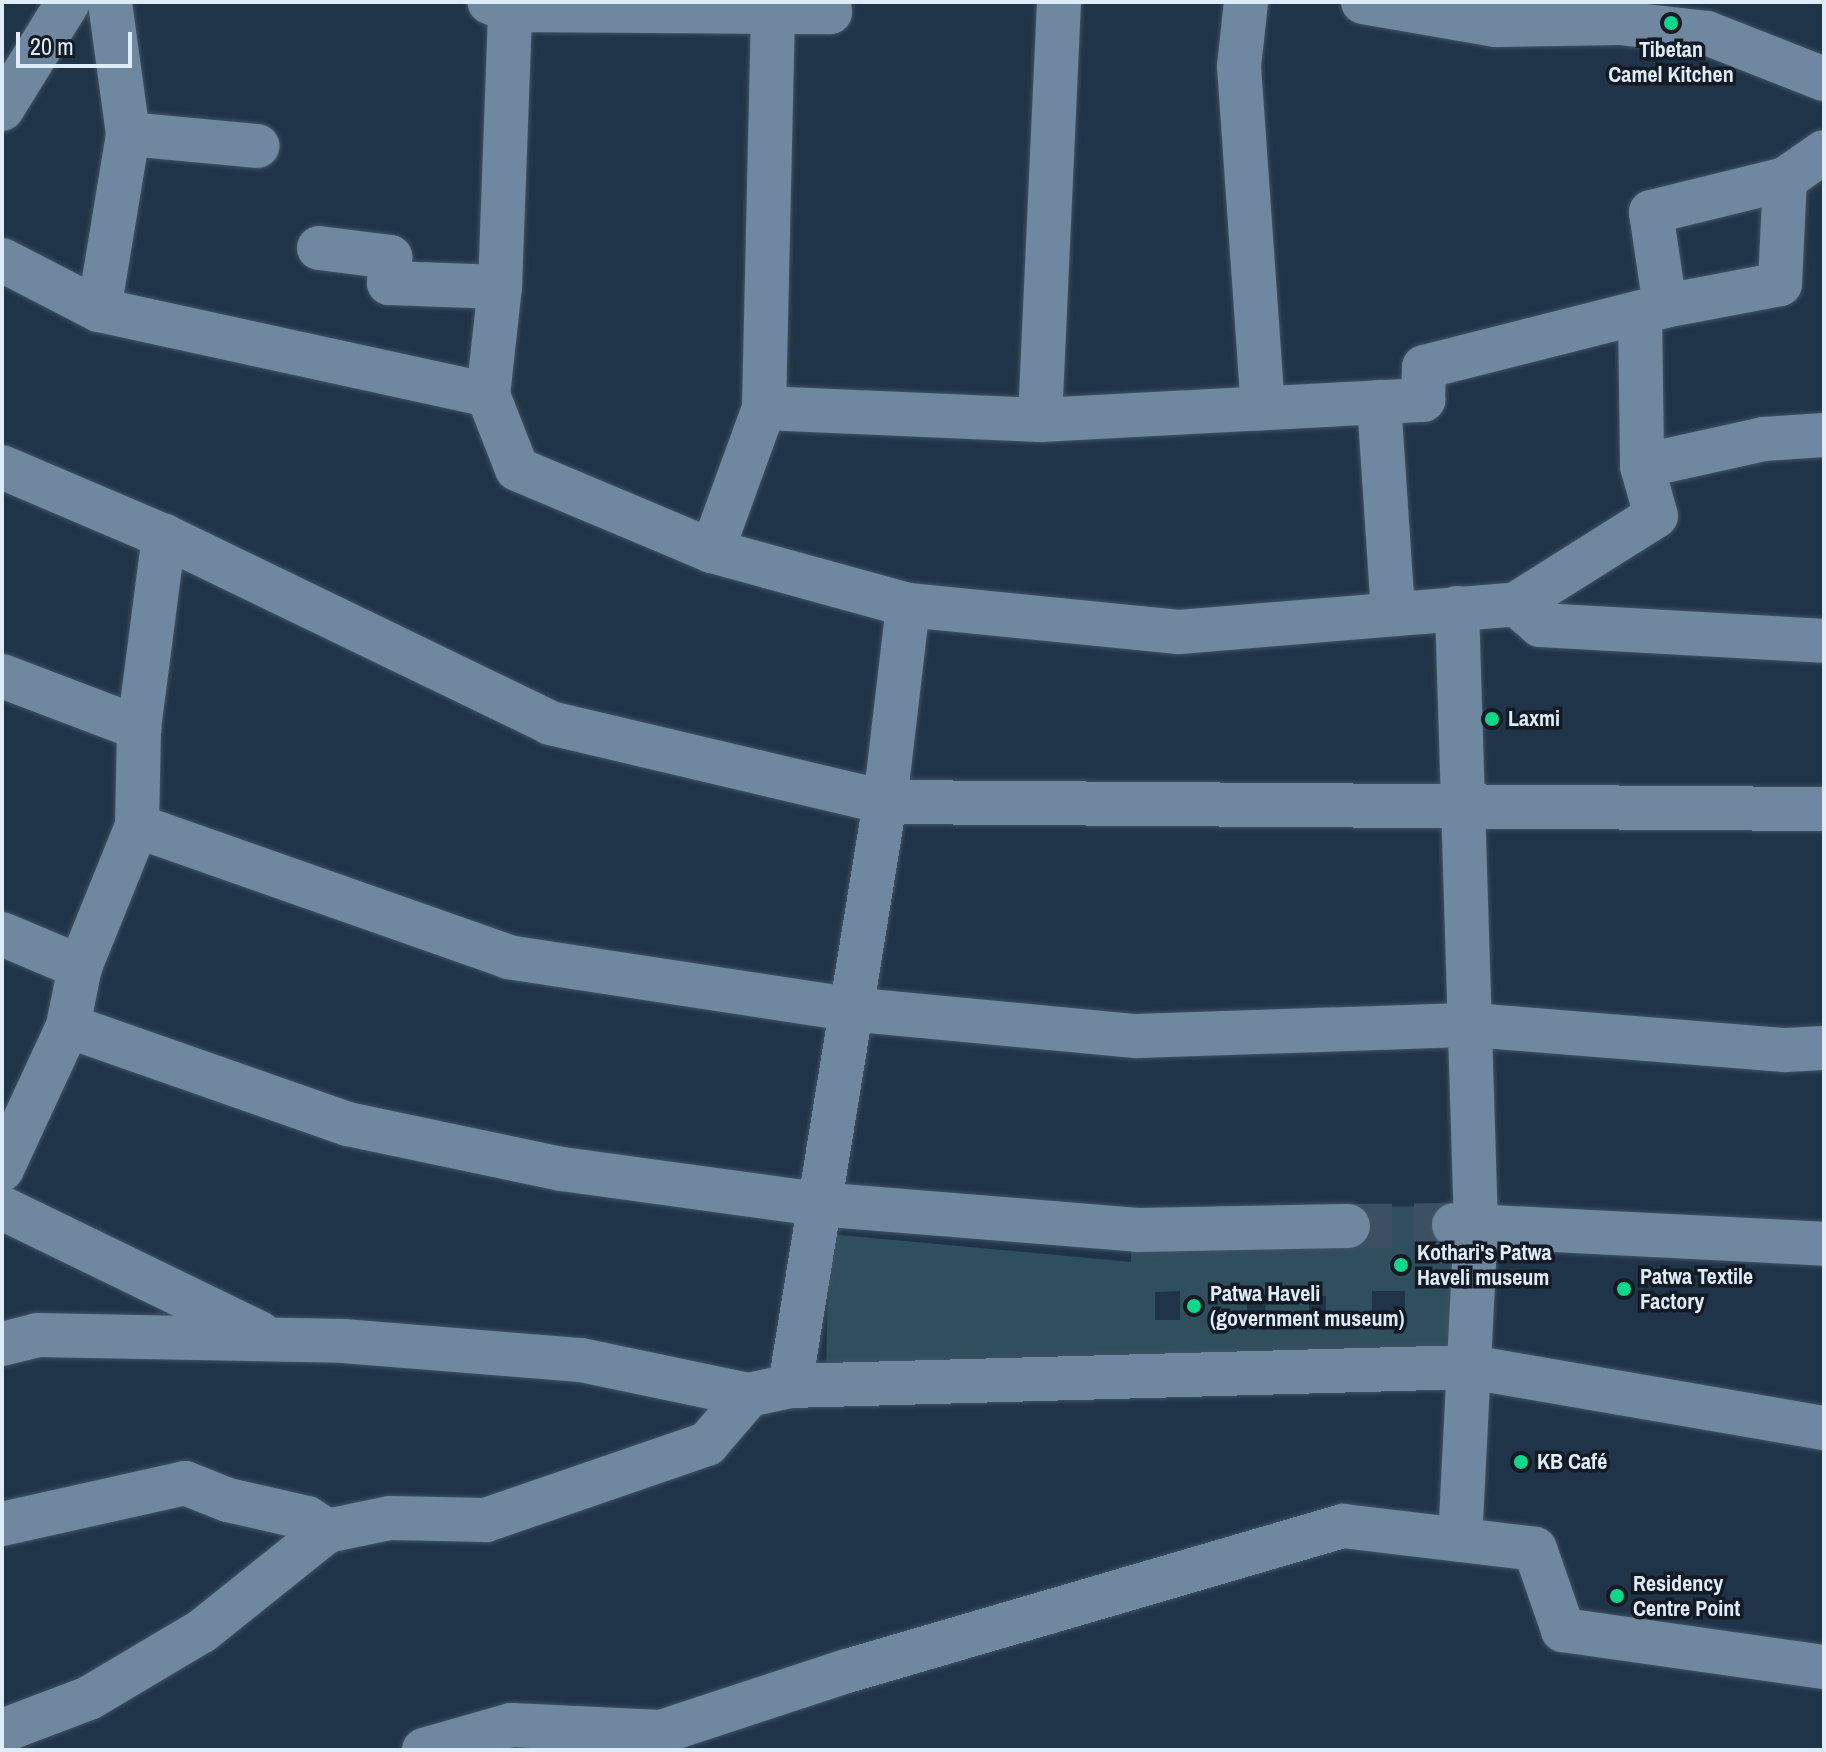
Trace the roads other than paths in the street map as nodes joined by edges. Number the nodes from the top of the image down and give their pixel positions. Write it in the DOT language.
graph roads {
  1 [pos="68,2"];
  2 [pos="110,2"];
  3 [pos="829,2"];
  4 [pos="1059,2"];
  5 [pos="1246,2"];
  6 [pos="1363,2"];
  7 [pos="499,6"];
  8 [pos="773,12"];
  9 [pos="1620,12"];
  10 [pos="1824,79"];
  11 [pos="2,109"];
  12 [pos="128,134"];
  13 [pos="257,146"];
  14 [pos="1824,152"];
  15 [pos="1785,179"];
  16 [pos="319,248"];
  17 [pos="2,260"];
  18 [pos="500,287"];
  19 [pos="99,310"];
  20 [pos="1652,310"];
  21 [pos="488,395"];
  22 [pos="1379,402"];
  23 [pos="764,408"];
  24 [pos="1263,408"];
  25 [pos="1040,420"];
  26 [pos="1824,435"];
  27 [pos="1642,466"];
  28 [pos="2,467"];
  29 [pos="164,536"];
  30 [pos="712,551"];
  31 [pos="1516,604"];
  32 [pos="908,605"];
  33 [pos="1457,608"];
  34 [pos="1393,613"];
  35 [pos="1824,641"];
  36 [pos="2,676"];
  37 [pos="139,728"];
  38 [pos="885,802"];
  39 [pos="1461,805"];
  40 [pos="1824,809"];
  41 [pos="137,826"];
  42 [pos="2,934"];
  43 [pos="80,967"];
  44 [pos="848,1009"];
  45 [pos="1472,1025"];
  46 [pos="68,1026"];
  47 [pos="1824,1048"];
  48 [pos="2,1169"];
  49 [pos="817,1204"];
  50 [pos="2,1208"];
  51 [pos="1465,1225"];
  52 [pos="1348,1226"];
  53 [pos="1824,1244"];
  54 [pos="272,1340"];
  55 [pos="2,1344"];
  56 [pos="1470,1367"];
  57 [pos="770,1390"];
  58 [pos="1824,1428"];
  59 [pos="2,1524"];
  60 [pos="327,1531"];
  61 [pos="1460,1540"];
  62 [pos="1824,1667"];
  63 [pos="2,1731"];
  64 [pos="424,1750"];
  1 -- 11 [label="street"];
  2 -- 12 [label="street"];
  3 -- 8 [label="street"];
  4 -- 25 [label="street"];
  5 -- 24 [label="street"];
  6 -- 9 [label="street"];
  7 -- 8 [label="street"];
  7 -- 18 [label="street"];
  8 -- 23 [label="street"];
  9 -- 10 [label="street"];
  12 -- 13 [label="street"];
  12 -- 19 [label="street"];
  14 -- 15 [label="street"];
  15 -- 20 [label="street"];
  15 -- 20 [label="street"];
  16 -- 18 [label="street"];
  17 -- 19 [label="street"];
  18 -- 21 [label="street"];
  19 -- 21 [label="street"];
  20 -- 22 [label="street"];
  20 -- 27 [label="street"];
  21 -- 30 [label="street"];
  22 -- 24 [label="street"];
  22 -- 34 [label="street"];
  23 -- 25 [label="street"];
  23 -- 30 [label="street"];
  24 -- 25 [label="street"];
  26 -- 27 [label="street"];
  27 -- 31 [label="street"];
  28 -- 29 [label="street"];
  29 -- 37 [label="street"];
  29 -- 38 [label="street"];
  30 -- 32 [label="street"];
  31 -- 33 [label="street"];
  31 -- 35 [label="street"];
  32 -- 34 [label="street"];
  32 -- 38 [label="street"];
  33 -- 34 [label="street"];
  33 -- 39 [label="street"];
  36 -- 37 [label="street"];
  37 -- 41 [label="street"];
  38 -- 39 [label="street"];
  38 -- 44 [label="street"];
  39 -- 40 [label="street"];
  39 -- 45 [label="street"];
  41 -- 43 [label="street"];
  41 -- 44 [label="street"];
  42 -- 43 [label="street"];
  43 -- 46 [label="street"];
  44 -- 45 [label="street"];
  44 -- 49 [label="street"];
  45 -- 47 [label="street"];
  45 -- 51 [label="street"];
  46 -- 48 [label="street"];
  46 -- 49 [label="street"];
  49 -- 52 [label="street"];
  49 -- 57 [label="street"];
  50 -- 54 [label="street"];
  51 -- 53 [label="street"];
  51 -- 56 [label="street"];
  54 -- 55 [label="street"];
  54 -- 57 [label="street"];
  56 -- 57 [label="street"];
  56 -- 58 [label="street"];
  56 -- 61 [label="street"];
  57 -- 60 [label="street"];
  59 -- 60 [label="street"];
  60 -- 63 [label="street"];
  61 -- 62 [label="street"];
  61 -- 64 [label="street"];
}
